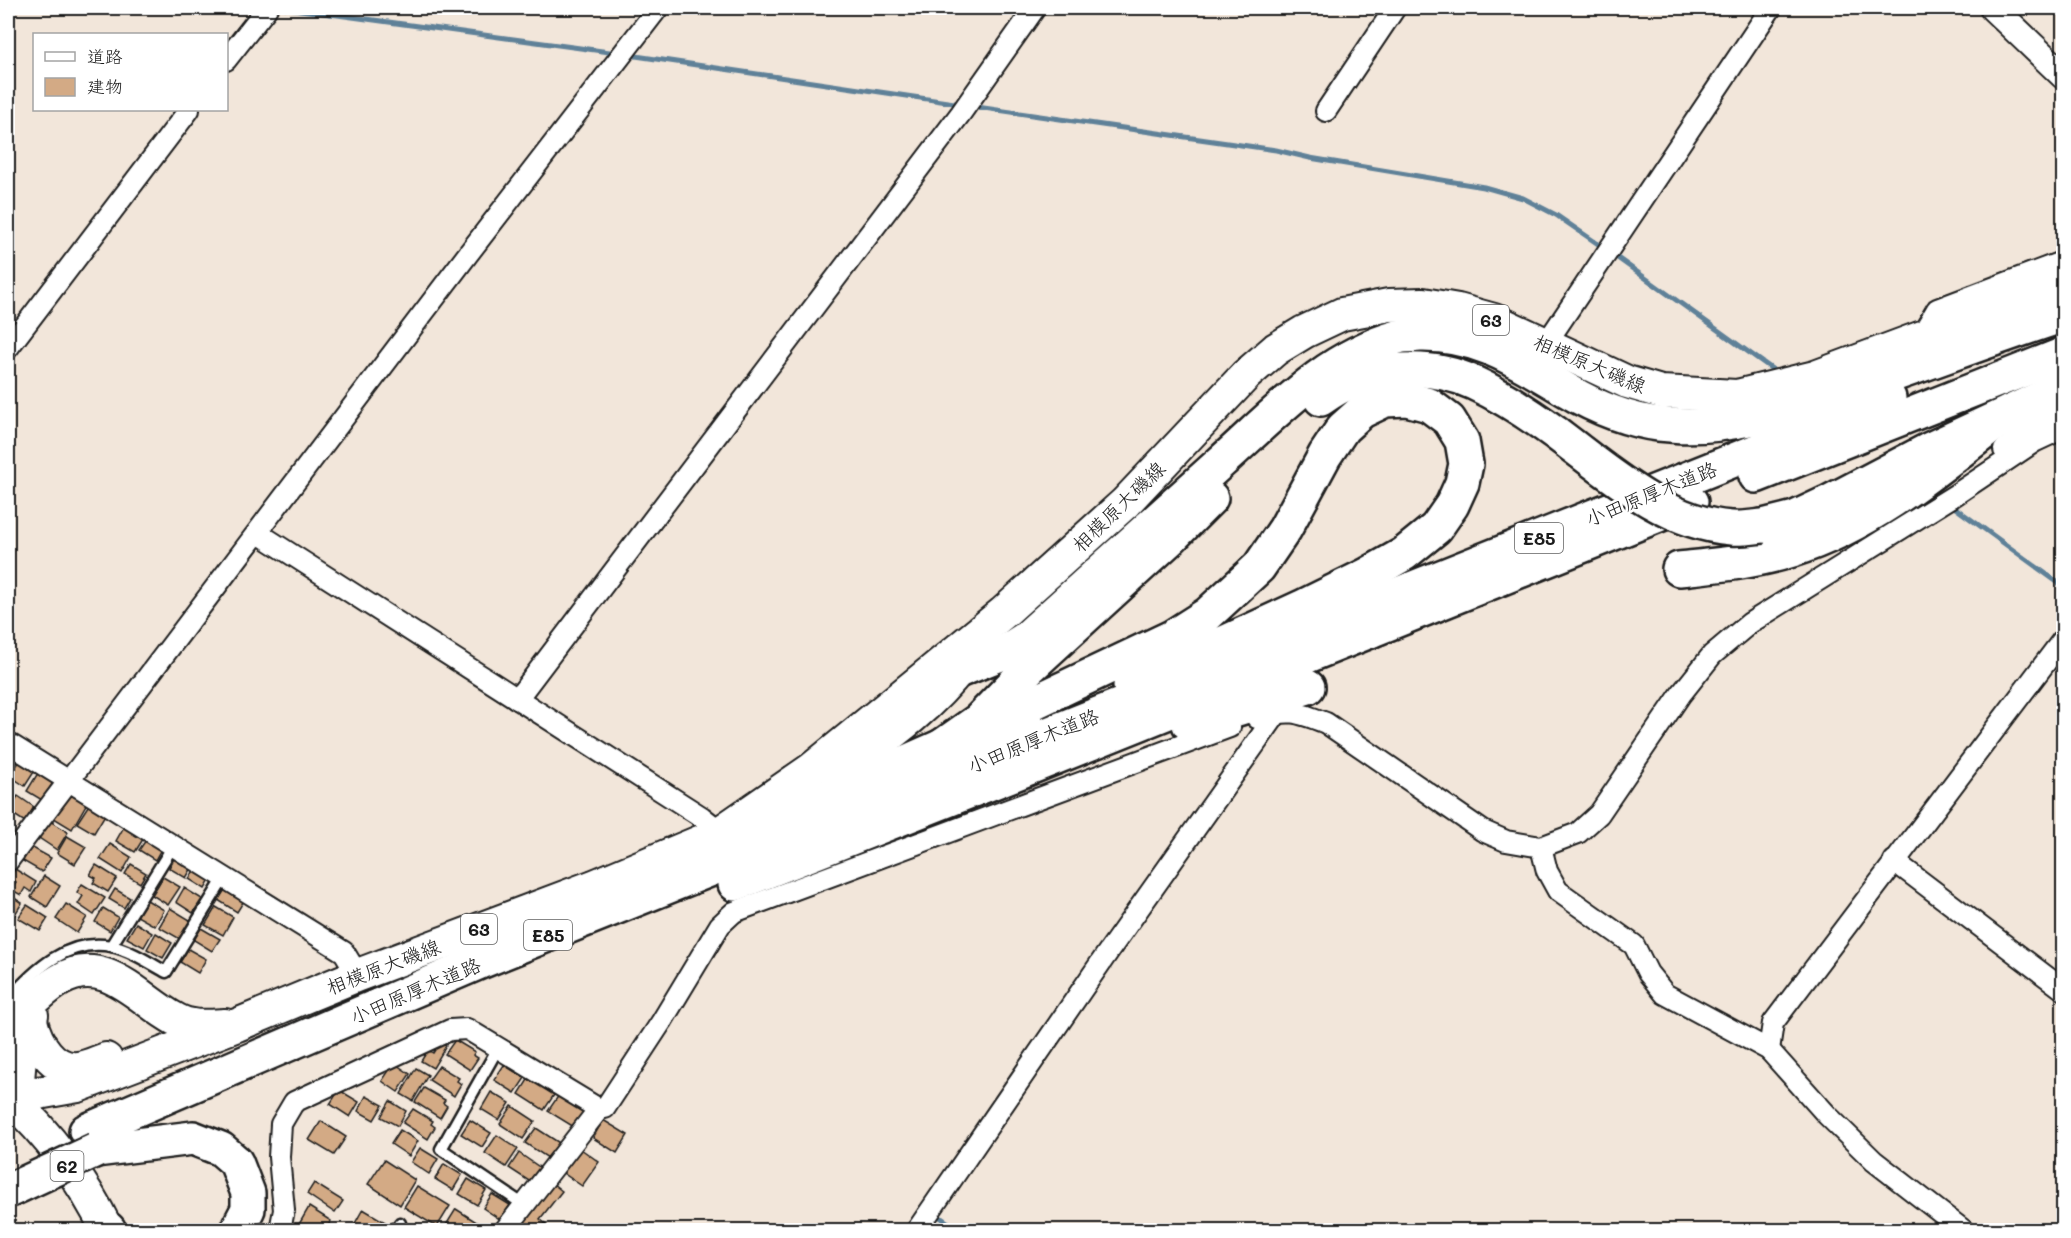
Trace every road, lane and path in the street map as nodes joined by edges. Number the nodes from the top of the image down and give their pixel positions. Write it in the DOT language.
graph roads {
  1 [pos="658,8"];
  2 [pos="1035,8"];
  3 [pos="1395,8"];
  4 [pos="1771,8"];
  5 [pos="1993,8"];
  6 [pos="266,9"];
  7 [pos="228,57"];
  8 [pos="2064,76"];
  9 [pos="188,111"];
  10 [pos="1326,111"];
  11 [pos="2064,261"];
  12 [pos="2064,284"];
  13 [pos="2064,315"];
  14 [pos="2064,327"];
  15 [pos="1918,340"];
  16 [pos="1545,345"];
  17 [pos="8,348"];
  18 [pos="2064,354"];
  19 [pos="2064,387"];
  20 [pos="2064,410"];
  21 [pos="2010,412"];
  22 [pos="2064,428"];
  23 [pos="1955,495"];
  24 [pos="258,533"];
  25 [pos="1679,569"];
  26 [pos="1003,613"];
  27 [pos="2064,638"];
  28 [pos="958,671"];
  29 [pos="1308,687"];
  30 [pos="517,699"];
  31 [pos="1278,712"];
  32 [pos="8,743"];
  33 [pos="942,746"];
  34 [pos="1019,759"];
  35 [pos="812,769"];
  36 [pos="69,782"];
  37 [pos="755,820"];
  38 [pos="721,832"];
  39 [pos="173,846"];
  40 [pos="1541,847"];
  41 [pos="8,861"];
  42 [pos="1894,861"];
  43 [pos="224,878"];
  44 [pos="111,946"];
  45 [pos="358,975"];
  46 [pos="2064,990"];
  47 [pos="8,1000"];
  48 [pos="26,1014"];
  49 [pos="237,1025"];
  50 [pos="498,1047"];
  51 [pos="180,1048"];
  52 [pos="1769,1050"];
  53 [pos="78,1086"];
  54 [pos="14,1097"];
  55 [pos="598,1109"];
  56 [pos="48,1139"];
  57 [pos="91,1141"];
  58 [pos="8,1167"];
  59 [pos="8,1191"];
  60 [pos="524,1204"];
  61 [pos="108,1230"];
  62 [pos="237,1230"];
  63 [pos="280,1230"];
  64 [pos="505,1230"];
  65 [pos="917,1230"];
  66 [pos="1963,1230"];
  1 -- 24 [label="street"];
  2 -- 30 [label="street"];
  3 -- 10 [label="street"];
  4 -- 16 [label="street"];
  5 -- 8 [label="street"];
  6 -- 7 [label="street"];
  9 -- 17 [label="street"];
  11 -- 15 [label="street"];
  12 -- 15 [label="main road, 相模原大磯線 / 63"];
  13 -- 28 [label="highway"];
  14 -- 34 [label="highway, 小田原厚木道路 / E85"];
  15 -- 16 [label="main road, 相模原大磯線 / 63"];
  16 -- 26 [label="main road, 相模原大磯線 / 63"];
  18 -- 34 [label="highway, 小田原厚木道路 / E85"];
  19 -- 21 [label="highway"];
  20 -- 23 [label="street"];
  21 -- 25 [label="highway"];
  21 -- 33 [label="highway, bridge"];
  22 -- 23 [label="street"];
  23 -- 40 [label="street"];
  24 -- 30 [label="street"];
  24 -- 36 [label="street"];
  26 -- 28 [label="main road, 相模原大磯線 / 63"];
  26 -- 35 [label="main road, 相模原大磯線 / 63"];
  27 -- 42 [label="street"];
  28 -- 35 [label="main road, 63"];
  28 -- 37 [label="main road, 相模原大磯線 / 63"];
  29 -- 34 [label="highway"];
  30 -- 38 [label="street"];
  31 -- 40 [label="street"];
  31 -- 55 [label="street"];
  31 -- 65 [label="street"];
  32 -- 36 [label="street"];
  33 -- 34 [label="highway"];
  33 -- 37 [label="highway"];
  34 -- 57 [label="highway, 小田原厚木道路 / E85"];
  35 -- 38 [label="main road, 相模原大磯線 / 63"];
  36 -- 39 [label="street"];
  36 -- 41 [label="street"];
  37 -- 38 [label="main road, 相模原大磯線 / 63"];
  38 -- 45 [label="main road, 相模原大磯線 / 63"];
  39 -- 43 [label="street"];
  39 -- 44 [label="lane"];
  40 -- 52 [label="street"];
  42 -- 46 [label="street"];
  42 -- 52 [label="street"];
  43 -- 44 [label="lane"];
  43 -- 45 [label="street"];
  44 -- 47 [label="lane"];
  45 -- 49 [label="main road, 相模原大磯線 / 63"];
  48 -- 49 [label="main road, 63"];
  48 -- 51 [label="main road"];
  48 -- 54 [label="main road"];
  49 -- 51 [label="main road, 相模原大磯線 / 63"];
  50 -- 55 [label="street"];
  50 -- 60 [label="lane"];
  50 -- 63 [label="street"];
  51 -- 53 [label="main road, 相模原大磯線 / 63"];
  52 -- 66 [label="street"];
  53 -- 54 [label="main road"];
  53 -- 56 [label="main road, 63"];
  54 -- 56 [label="main road, 62"];
  55 -- 60 [label="street"];
  56 -- 61 [label="main road, 62"];
  57 -- 58 [label="highway, 小田原厚木道路 / E85"];
  57 -- 59 [label="highway, 小田原厚木道路 / E85, bridge"];
  57 -- 62 [label="highway"];
  60 -- 64 [label="street"];
}
